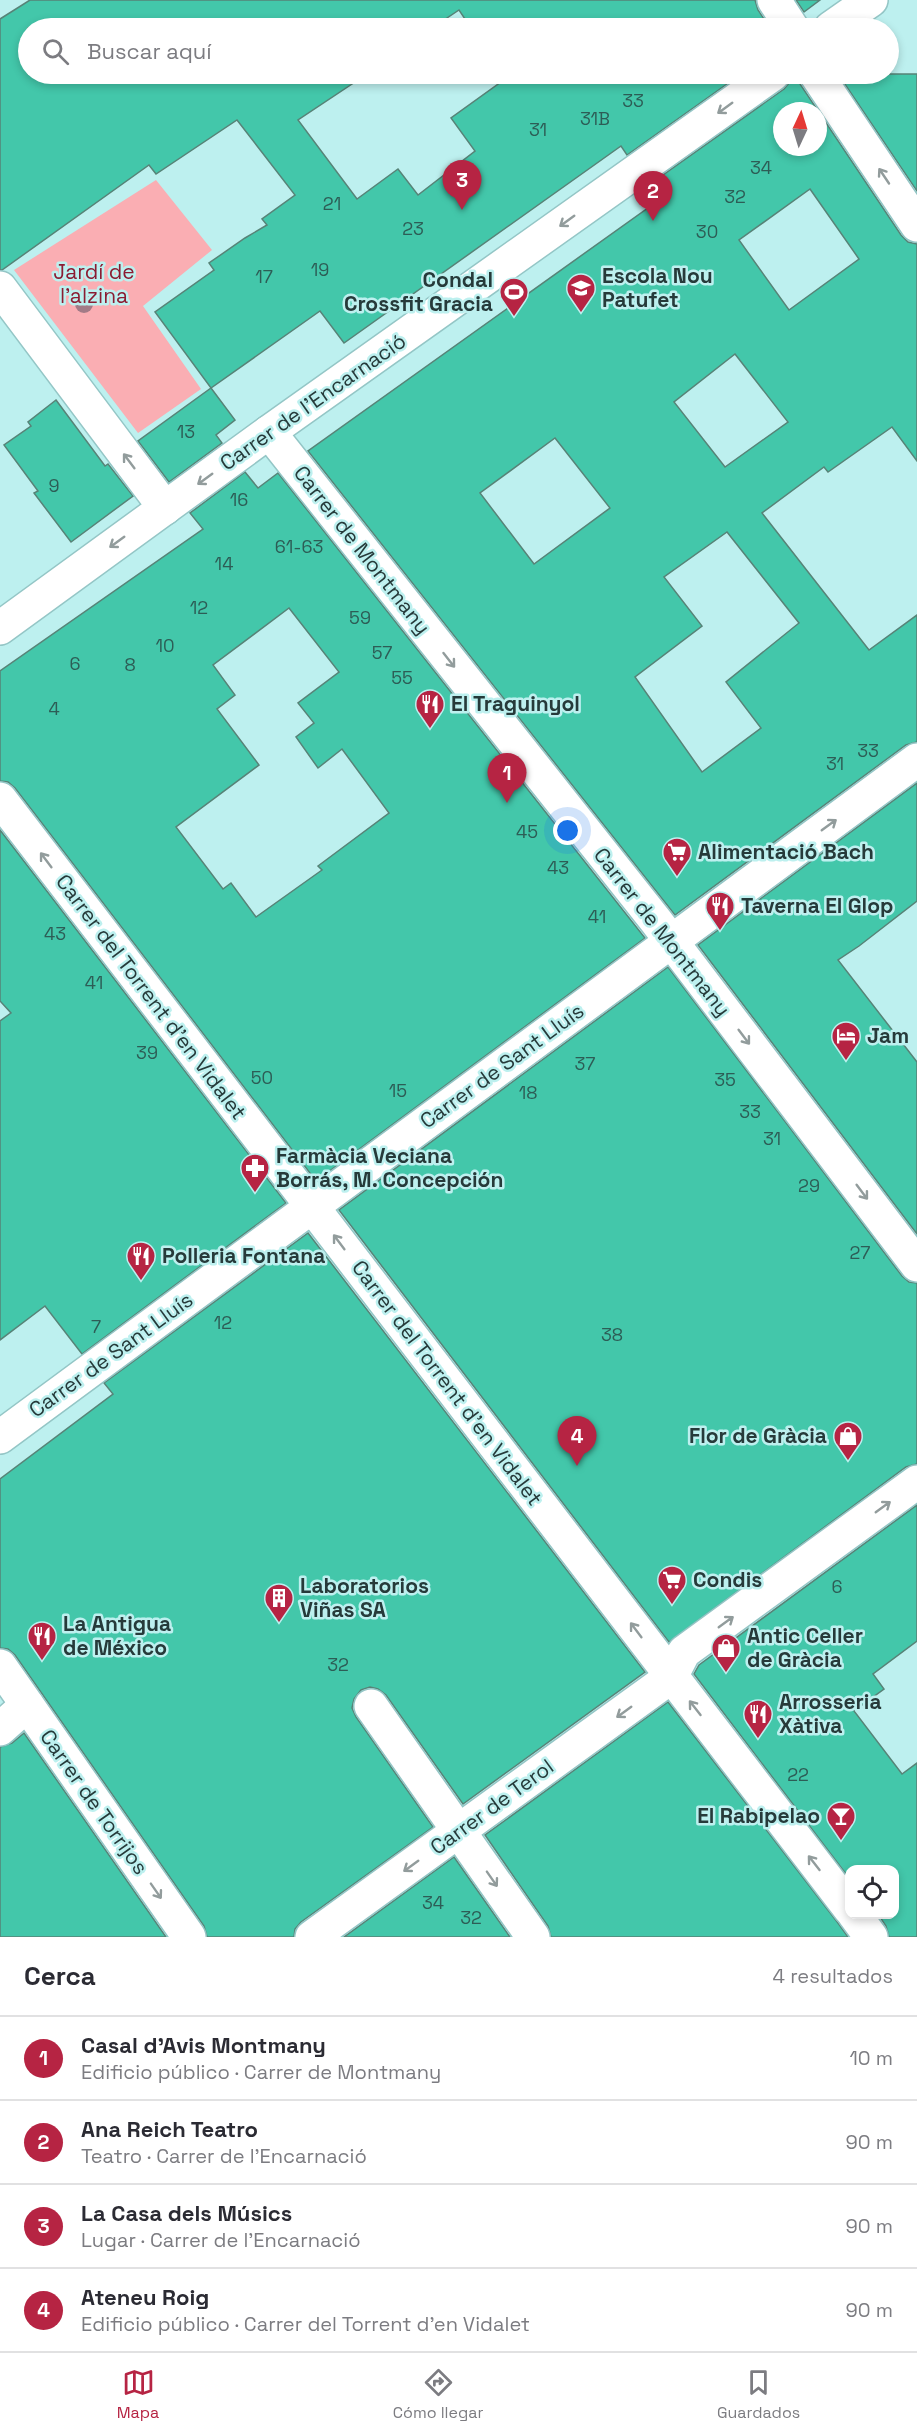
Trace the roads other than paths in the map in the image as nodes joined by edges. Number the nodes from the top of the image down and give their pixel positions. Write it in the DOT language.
graph roads {
  1 [pos="774,0"];
  2 [pos="871,0"];
  3 [pos="786,18"];
  4 [pos="845,18"];
  5 [pos="759,84"];
  6 [pos="823,84"];
  7 [pos="917,225"];
  8 [pos="0,288"];
  9 [pos="270,432"];
  10 [pos="165,508"];
  11 [pos="0,628"];
  12 [pos="917,760"];
  13 [pos="0,799"];
  14 [pos="671,940"];
  15 [pos="312,1206"];
  16 [pos="917,1264"];
  17 [pos="0,1437"];
  18 [pos="917,1482"];
  19 [pos="0,1666"];
  20 [pos="671,1677"];
  21 [pos="27,1705"];
  22 [pos="371,1706"];
  23 [pos="0,1729"];
  24 [pos="458,1831"];
  25 [pos="845,1904"];
  26 [pos="858,1919"];
  27 [pos="189,1937"];
  28 [pos="312,1937"];
  29 [pos="533,1937"];
  30 [pos="871,1937"];
  1 -- 3 [label="street"];
  2 -- 4 [label="street"];
  5 -- 9 [label="street, Carrer de l'Encarnació, one-way"];
  7 -- 6 [label="street, one-way"];
  10 -- 8 [label="street, one-way"];
  9 -- 10 [label="street, Carrer de l'Encarnació, one-way"];
  9 -- 14 [label="street, Carrer de Montmany, one-way"];
  10 -- 11 [label="street, Carrer de l'Encarnació, one-way"];
  14 -- 12 [label="street, Carrer de Sant Lluís, one-way"];
  15 -- 13 [label="street, Carrer del Torrent d'en Vidalet, one-way"];
  14 -- 15 [label="street, Carrer de Sant Lluís"];
  14 -- 16 [label="street, Carrer de Montmany, one-way"];
  15 -- 17 [label="street, Carrer de Sant Lluís"];
  20 -- 15 [label="street, Carrer del Torrent d'en Vidalet, one-way"];
  20 -- 18 [label="street, one-way"];
  19 -- 21 [label="street, Carrer de Torrijos"];
  20 -- 24 [label="street, Carrer de Terol, one-way"];
  25 -- 20 [label="street, Carrer del Torrent d'en Vidalet, one-way"];
  21 -- 23 [label="street"];
  21 -- 27 [label="street, Carrer de Torrijos, one-way"];
  22 -- 24 [label="street"];
  24 -- 28 [label="street, Carrer de Terol, one-way"];
  24 -- 29 [label="street, one-way"];
  26 -- 30 [label="street"];
}
